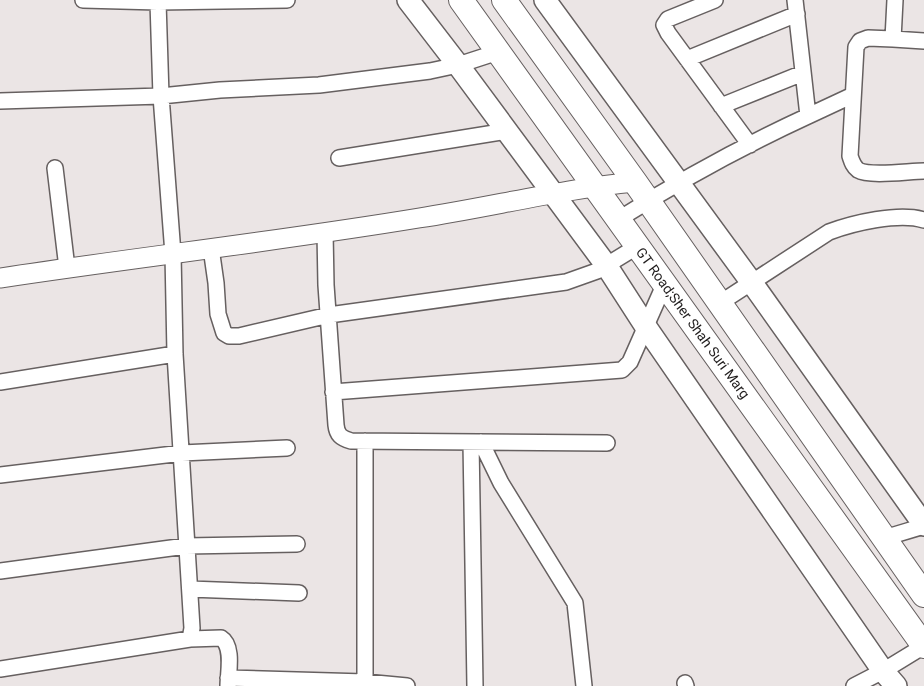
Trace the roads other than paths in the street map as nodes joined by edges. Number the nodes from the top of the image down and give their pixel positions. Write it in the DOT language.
graph roads {
  1 [pos="84,0"];
  2 [pos="287,0"];
  3 [pos="408,0"];
  4 [pos="460,0"];
  5 [pos="504,0"];
  6 [pos="545,0"];
  7 [pos="715,0"];
  8 [pos="895,0"];
  9 [pos="158,2"];
  10 [pos="796,7"];
  11 [pos="893,39"];
  12 [pos="924,41"];
  13 [pos="498,52"];
  14 [pos="687,59"];
  15 [pos="458,65"];
  16 [pos="802,73"];
  17 [pos="853,95"];
  18 [pos="161,96"];
  19 [pos="0,101"];
  20 [pos="721,106"];
  21 [pos="808,116"];
  22 [pos="507,130"];
  23 [pos="750,145"];
  24 [pos="339,158"];
  25 [pos="55,168"];
  26 [pos="924,171"];
  27 [pos="679,184"];
  28 [pos="595,186"];
  29 [pos="642,192"];
  30 [pos="553,193"];
  31 [pos="619,219"];
  32 [pos="924,220"];
  33 [pos="324,232"];
  34 [pos="638,246"];
  35 [pos="211,248"];
  36 [pos="173,254"];
  37 [pos="606,265"];
  38 [pos="67,268"];
  39 [pos="0,278"];
  40 [pos="664,283"];
  41 [pos="752,283"];
  42 [pos="720,304"];
  43 [pos="328,315"];
  44 [pos="646,327"];
  45 [pos="175,354"];
  46 [pos="0,382"];
  47 [pos="333,392"];
  48 [pos="366,441"];
  49 [pos="476,442"];
  50 [pos="607,443"];
  51 [pos="286,448"];
  52 [pos="182,453"];
  53 [pos="0,475"];
  54 [pos="924,525"];
  55 [pos="884,538"];
  56 [pos="296,544"];
  57 [pos="186,546"];
  58 [pos="0,571"];
  59 [pos="190,589"];
  60 [pos="299,593"];
  61 [pos="924,595"];
  62 [pos="190,640"];
  63 [pos="924,646"];
  64 [pos="0,669"];
  65 [pos="890,678"];
  66 [pos="228,682"];
  67 [pos="365,682"];
  68 [pos="407,686"];
  69 [pos="475,686"];
  70 [pos="584,686"];
  71 [pos="854,686"];
  1 -- 9 [label="street"];
  2 -- 9 [label="street"];
  3 -- 15 [label="main road"];
  4 -- 13 [label="main road, GT Road;Sher Shah Suri Marg"];
  5 -- 29 [label="main road"];
  6 -- 27 [label="main road"];
  7 -- 14 [label="street"];
  8 -- 11 [label="street"];
  9 -- 18 [label="street"];
  10 -- 14 [label="street"];
  10 -- 16 [label="street"];
  11 -- 12 [label="street"];
  11 -- 17 [label="street"];
  13 -- 15 [label="street"];
  13 -- 28 [label="main road, GT Road;Sher Shah Suri Marg"];
  14 -- 20 [label="street"];
  15 -- 18 [label="street"];
  15 -- 22 [label="main road"];
  16 -- 20 [label="street"];
  16 -- 21 [label="street"];
  17 -- 21 [label="street"];
  17 -- 26 [label="street"];
  18 -- 19 [label="street"];
  18 -- 36 [label="street"];
  20 -- 23 [label="street"];
  21 -- 23 [label="street"];
  22 -- 24 [label="street"];
  22 -- 30 [label="main road"];
  23 -- 27 [label="street"];
  25 -- 38 [label="street"];
  27 -- 29 [label="street"];
  27 -- 41 [label="main road"];
  28 -- 29 [label="street"];
  28 -- 30 [label="street"];
  28 -- 31 [label="main road, GT Road;Sher Shah Suri Marg"];
  29 -- 31 [label="street"];
  29 -- 42 [label="main road"];
  30 -- 33 [label="street"];
  30 -- 37 [label="main road"];
  31 -- 34 [label="main road, GT Road;Sher Shah Suri Marg"];
  32 -- 41 [label="street"];
  33 -- 35 [label="street"];
  33 -- 43 [label="street"];
  34 -- 37 [label="street"];
  34 -- 40 [label="main road, GT Road;Sher Shah Suri Marg"];
  35 -- 36 [label="street"];
  35 -- 43 [label="street"];
  36 -- 38 [label="street"];
  36 -- 45 [label="street"];
  37 -- 43 [label="street"];
  37 -- 44 [label="main road"];
  38 -- 39 [label="street"];
  40 -- 44 [label="street"];
  40 -- 63 [label="main road, GT Road;Sher Shah Suri Marg"];
  41 -- 42 [label="street"];
  41 -- 54 [label="main road"];
  42 -- 55 [label="main road"];
  43 -- 47 [label="street"];
  44 -- 47 [label="street"];
  44 -- 65 [label="main road"];
  45 -- 46 [label="street"];
  45 -- 52 [label="street"];
  47 -- 48 [label="street"];
  48 -- 49 [label="street"];
  48 -- 67 [label="street"];
  49 -- 50 [label="street"];
  49 -- 69 [label="street"];
  49 -- 70 [label="street"];
  51 -- 52 [label="street"];
  52 -- 53 [label="street"];
  52 -- 57 [label="street"];
  54 -- 55 [label="street"];
  55 -- 61 [label="main road"];
  56 -- 57 [label="street"];
  57 -- 58 [label="street"];
  57 -- 59 [label="street"];
  59 -- 60 [label="street"];
  59 -- 62 [label="street"];
  62 -- 64 [label="street"];
  62 -- 66 [label="street"];
  63 -- 65 [label="street"];
  65 -- 71 [label="street"];
  66 -- 67 [label="street"];
  67 -- 68 [label="street"];
}
